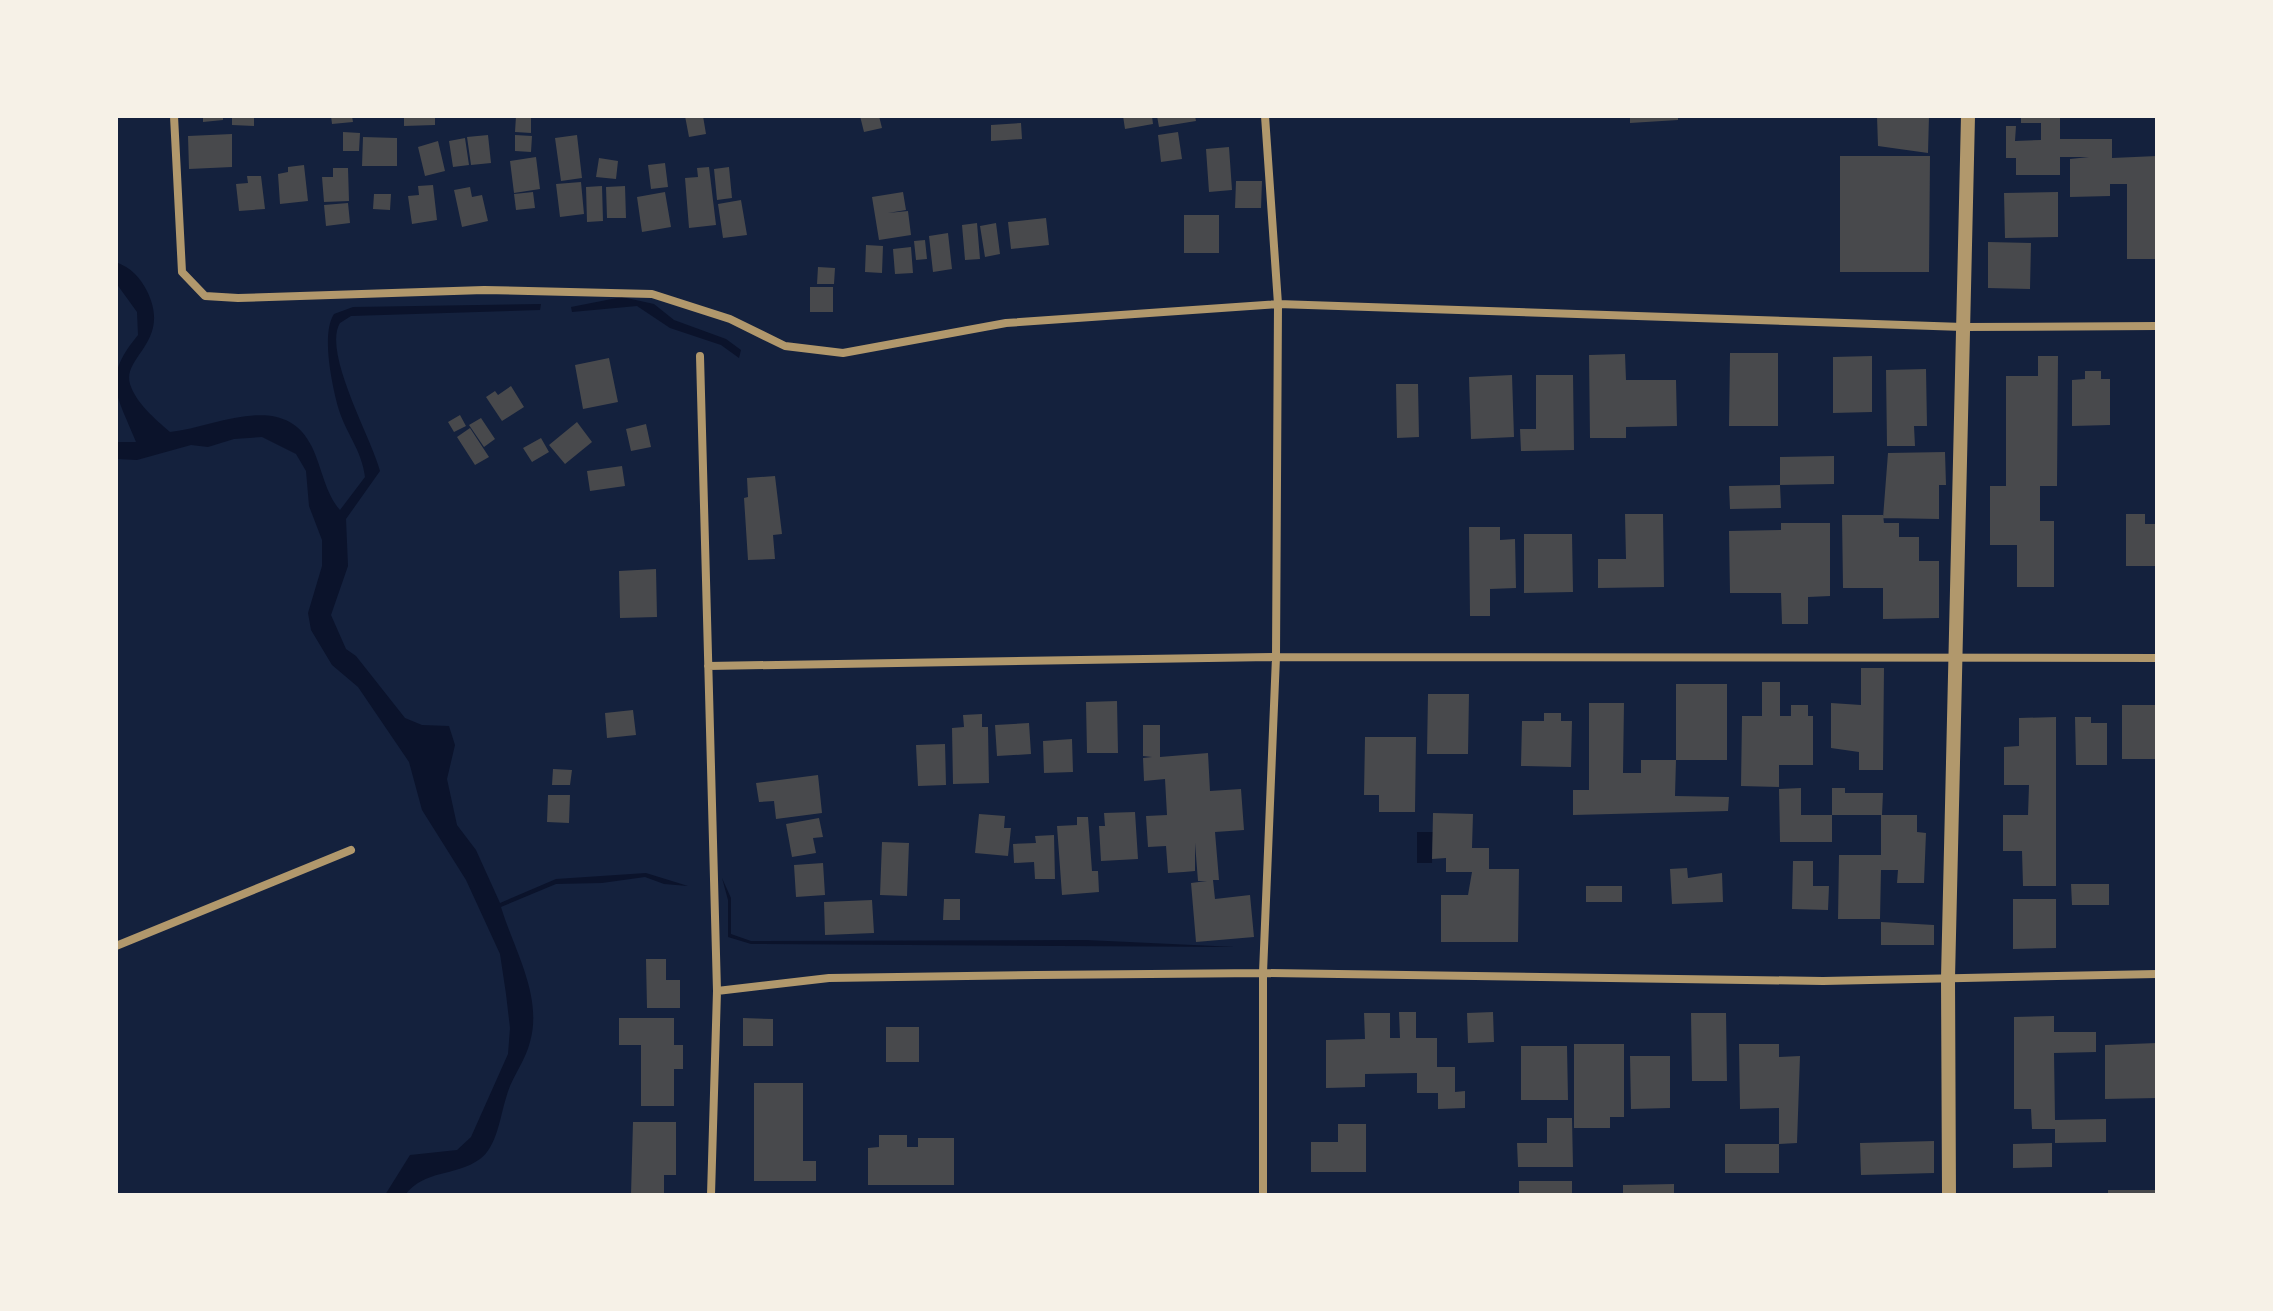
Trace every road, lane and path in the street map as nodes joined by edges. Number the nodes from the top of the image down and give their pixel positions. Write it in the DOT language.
graph roads {
  1 [pos="174,116"];
  2 [pos="1265,116"];
  3 [pos="1968,116"];
  4 [pos="1278,304"];
  5 [pos="2157,326"];
  6 [pos="1963,327"];
  7 [pos="700,356"];
  8 [pos="1276,657"];
  9 [pos="1955,657"];
  10 [pos="2157,658"];
  11 [pos="708,666"];
  12 [pos="351,850"];
  13 [pos="116,946"];
  14 [pos="1263,973"];
  15 [pos="2157,974"];
  16 [pos="1948,978"];
  17 [pos="717,991"];
  18 [pos="711,1195"];
  19 [pos="1263,1195"];
  20 [pos="1949,1195"];
  1 -- 4 [label="street"];
  2 -- 4 [label="street"];
  3 -- 6 [label="street"];
  4 -- 6 [label="street"];
  4 -- 8 [label="street"];
  5 -- 6 [label="street"];
  6 -- 9 [label="street"];
  7 -- 11 [label="street"];
  8 -- 9 [label="street"];
  8 -- 11 [label="street"];
  8 -- 14 [label="street"];
  9 -- 10 [label="street"];
  9 -- 16 [label="street"];
  11 -- 17 [label="street"];
  12 -- 13 [label="street"];
  14 -- 16 [label="street"];
  14 -- 17 [label="street"];
  14 -- 19 [label="street"];
  15 -- 16 [label="street"];
  16 -- 20 [label="street"];
  17 -- 18 [label="street"];
}
